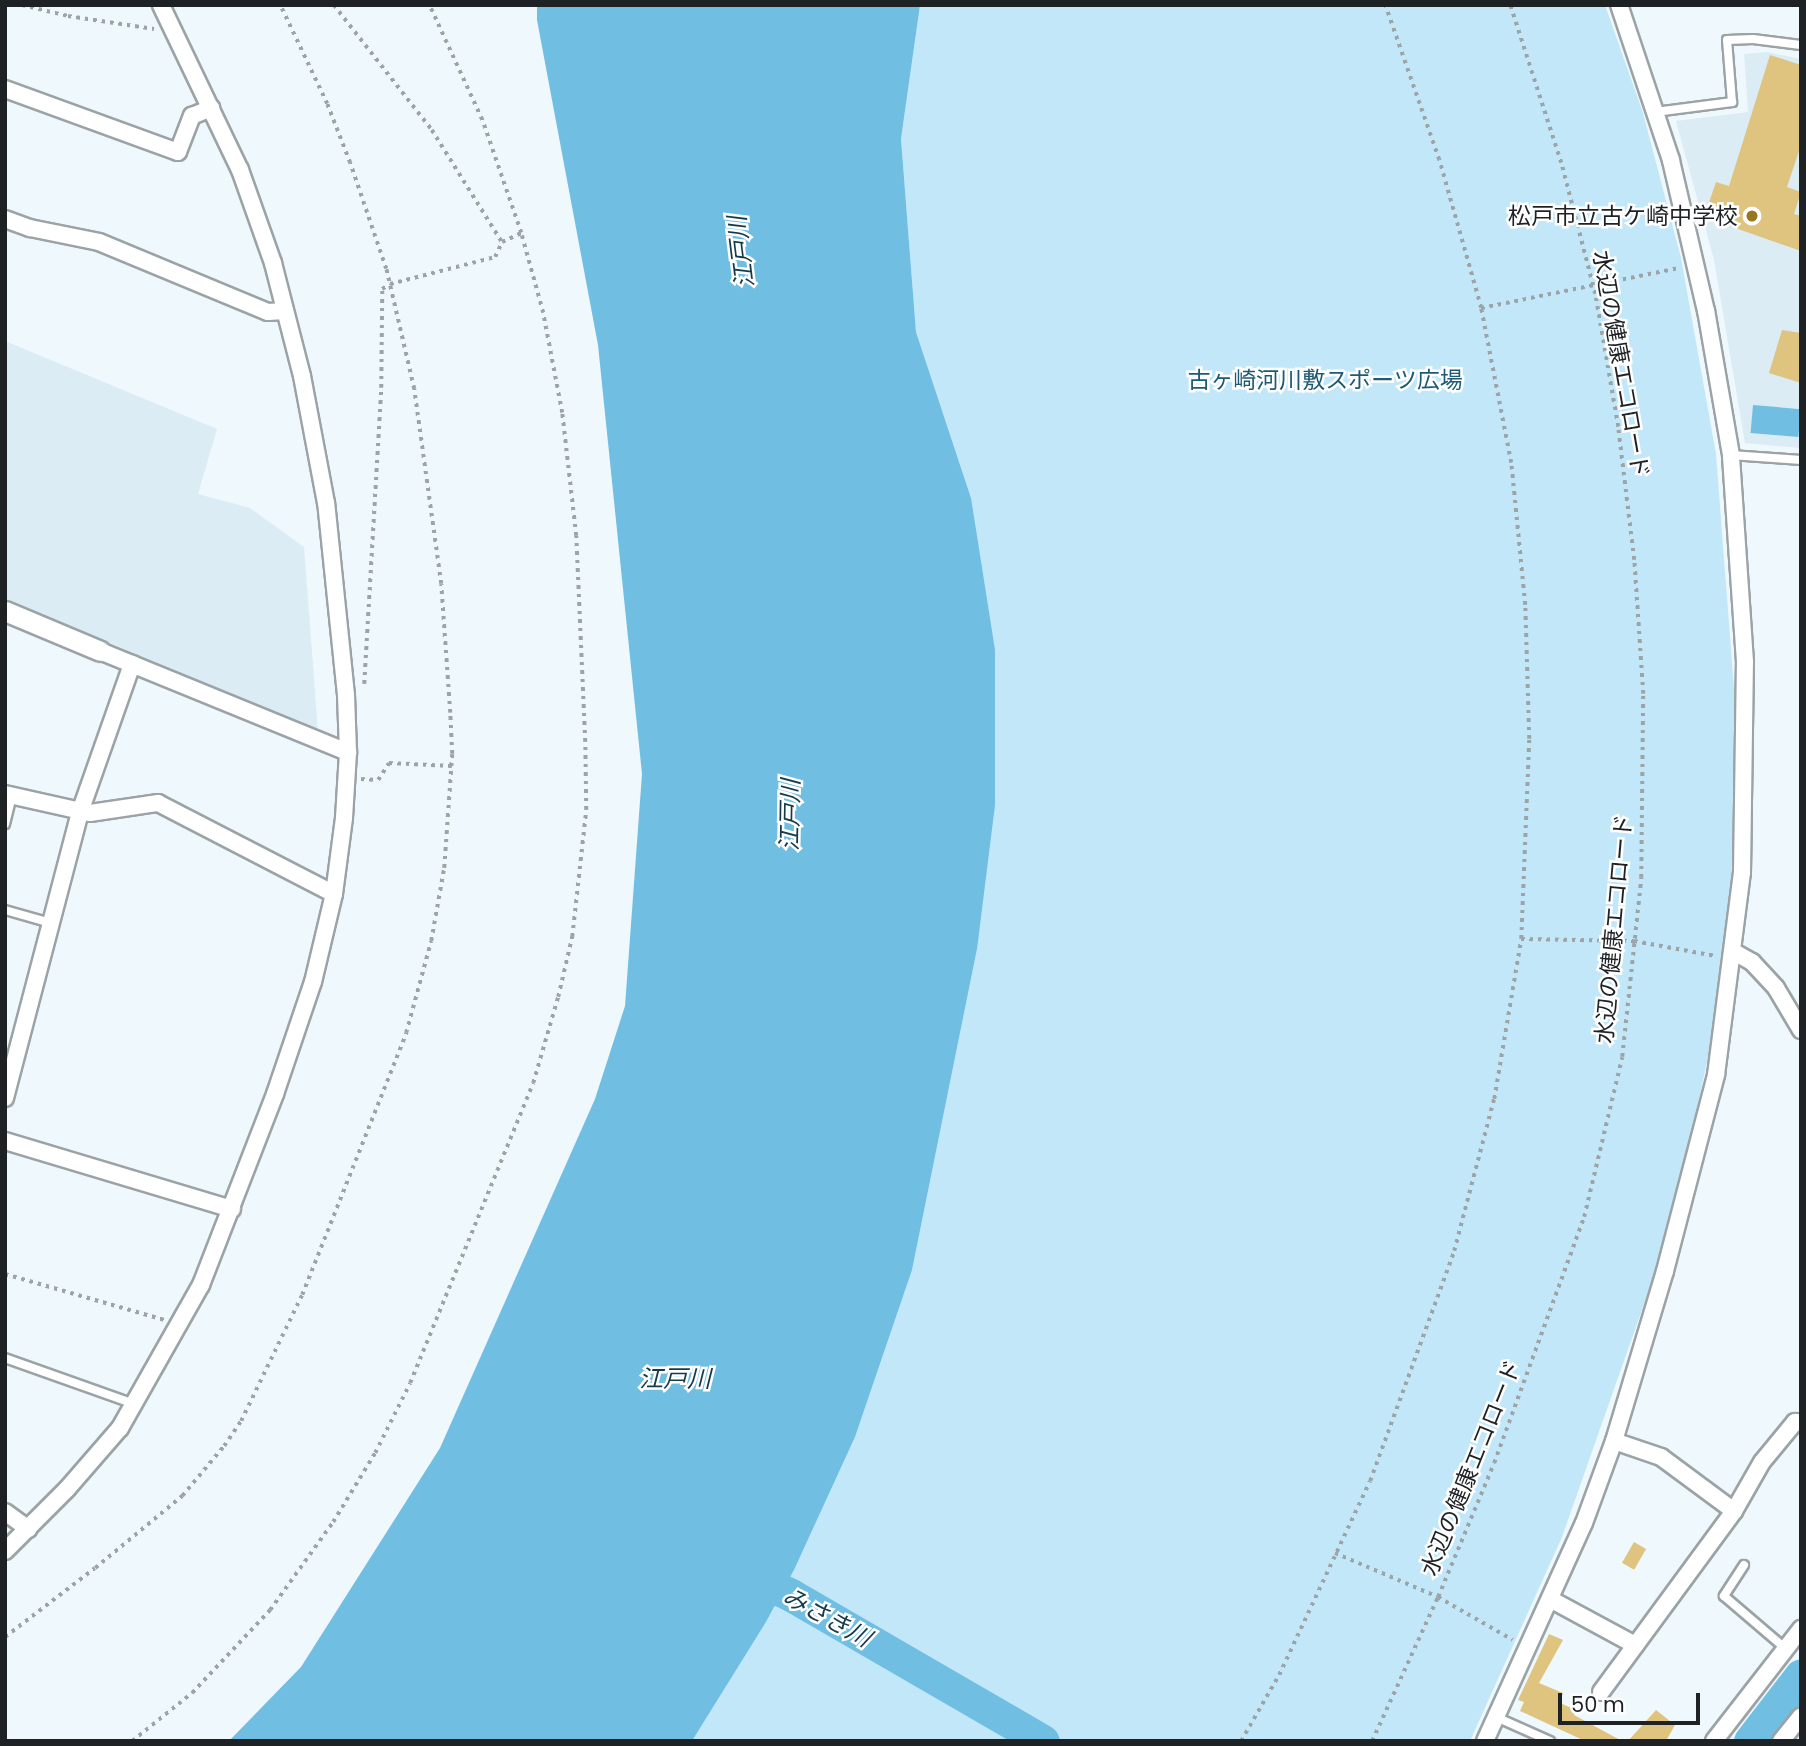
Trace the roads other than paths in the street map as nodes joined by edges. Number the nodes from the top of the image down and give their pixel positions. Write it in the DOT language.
graph roads {
  1 [pos="161,5"];
  2 [pos="1619,5"];
  3 [pos="1801,45"];
  4 [pos="5,89"];
  5 [pos="211,108"];
  6 [pos="1655,112"];
  7 [pos="5,219"];
  8 [pos="285,311"];
  9 [pos="1731,455"];
  10 [pos="1801,460"];
  11 [pos="5,611"];
  12 [pos="100,651"];
  13 [pos="132,664"];
  14 [pos="348,751"];
  15 [pos="9,795"];
  16 [pos="80,812"];
  17 [pos="5,824"];
  18 [pos="334,894"];
  19 [pos="5,910"];
  20 [pos="51,923"];
  21 [pos="1734,952"];
  22 [pos="1801,1030"];
  23 [pos="5,1098"];
  24 [pos="5,1141"];
  25 [pos="232,1209"];
  26 [pos="5,1358"];
  27 [pos="135,1405"];
  28 [pos="1801,1423"];
  29 [pos="1614,1441"];
  30 [pos="1734,1511"];
  31 [pos="5,1512"];
  32 [pos="28,1529"];
  33 [pos="5,1551"];
  34 [pos="1744,1566"];
  35 [pos="1549,1598"];
  36 [pos="1801,1629"];
  37 [pos="1635,1644"];
  38 [pos="1786,1649"];
  39 [pos="1601,1692"];
  40 [pos="1801,1716"];
  41 [pos="1496,1717"];
  42 [pos="1485,1741"];
  43 [pos="1550,1741"];
  44 [pos="1714,1741"];
  45 [pos="1782,1741"];
  1 -- 5 [label="street"];
  2 -- 6 [label="street"];
  3 -- 6 [label="lane"];
  4 -- 5 [label="street"];
  5 -- 8 [label="street"];
  6 -- 9 [label="street"];
  7 -- 8 [label="street"];
  8 -- 14 [label="street"];
  9 -- 10 [label="lane"];
  9 -- 21 [label="street"];
  11 -- 12 [label="street"];
  12 -- 13 [label="street"];
  13 -- 14 [label="street"];
  13 -- 16 [label="street"];
  14 -- 18 [label="street"];
  15 -- 16 [label="street"];
  15 -- 17 [label="lane"];
  16 -- 18 [label="street"];
  16 -- 20 [label="street"];
  18 -- 25 [label="street"];
  19 -- 20 [label="lane"];
  20 -- 23 [label="street"];
  21 -- 22 [label="street"];
  21 -- 29 [label="street"];
  24 -- 25 [label="street"];
  25 -- 27 [label="street"];
  26 -- 27 [label="lane"];
  27 -- 32 [label="street"];
  28 -- 30 [label="street"];
  29 -- 30 [label="street"];
  29 -- 35 [label="street"];
  30 -- 37 [label="street"];
  31 -- 32 [label="street"];
  32 -- 33 [label="street"];
  34 -- 38 [label="lane"];
  35 -- 37 [label="street"];
  35 -- 41 [label="street"];
  36 -- 38 [label="street"];
  37 -- 39 [label="street"];
  38 -- 44 [label="street"];
  40 -- 45 [label="street"];
  41 -- 42 [label="street"];
  41 -- 43 [label="lane"];
}
